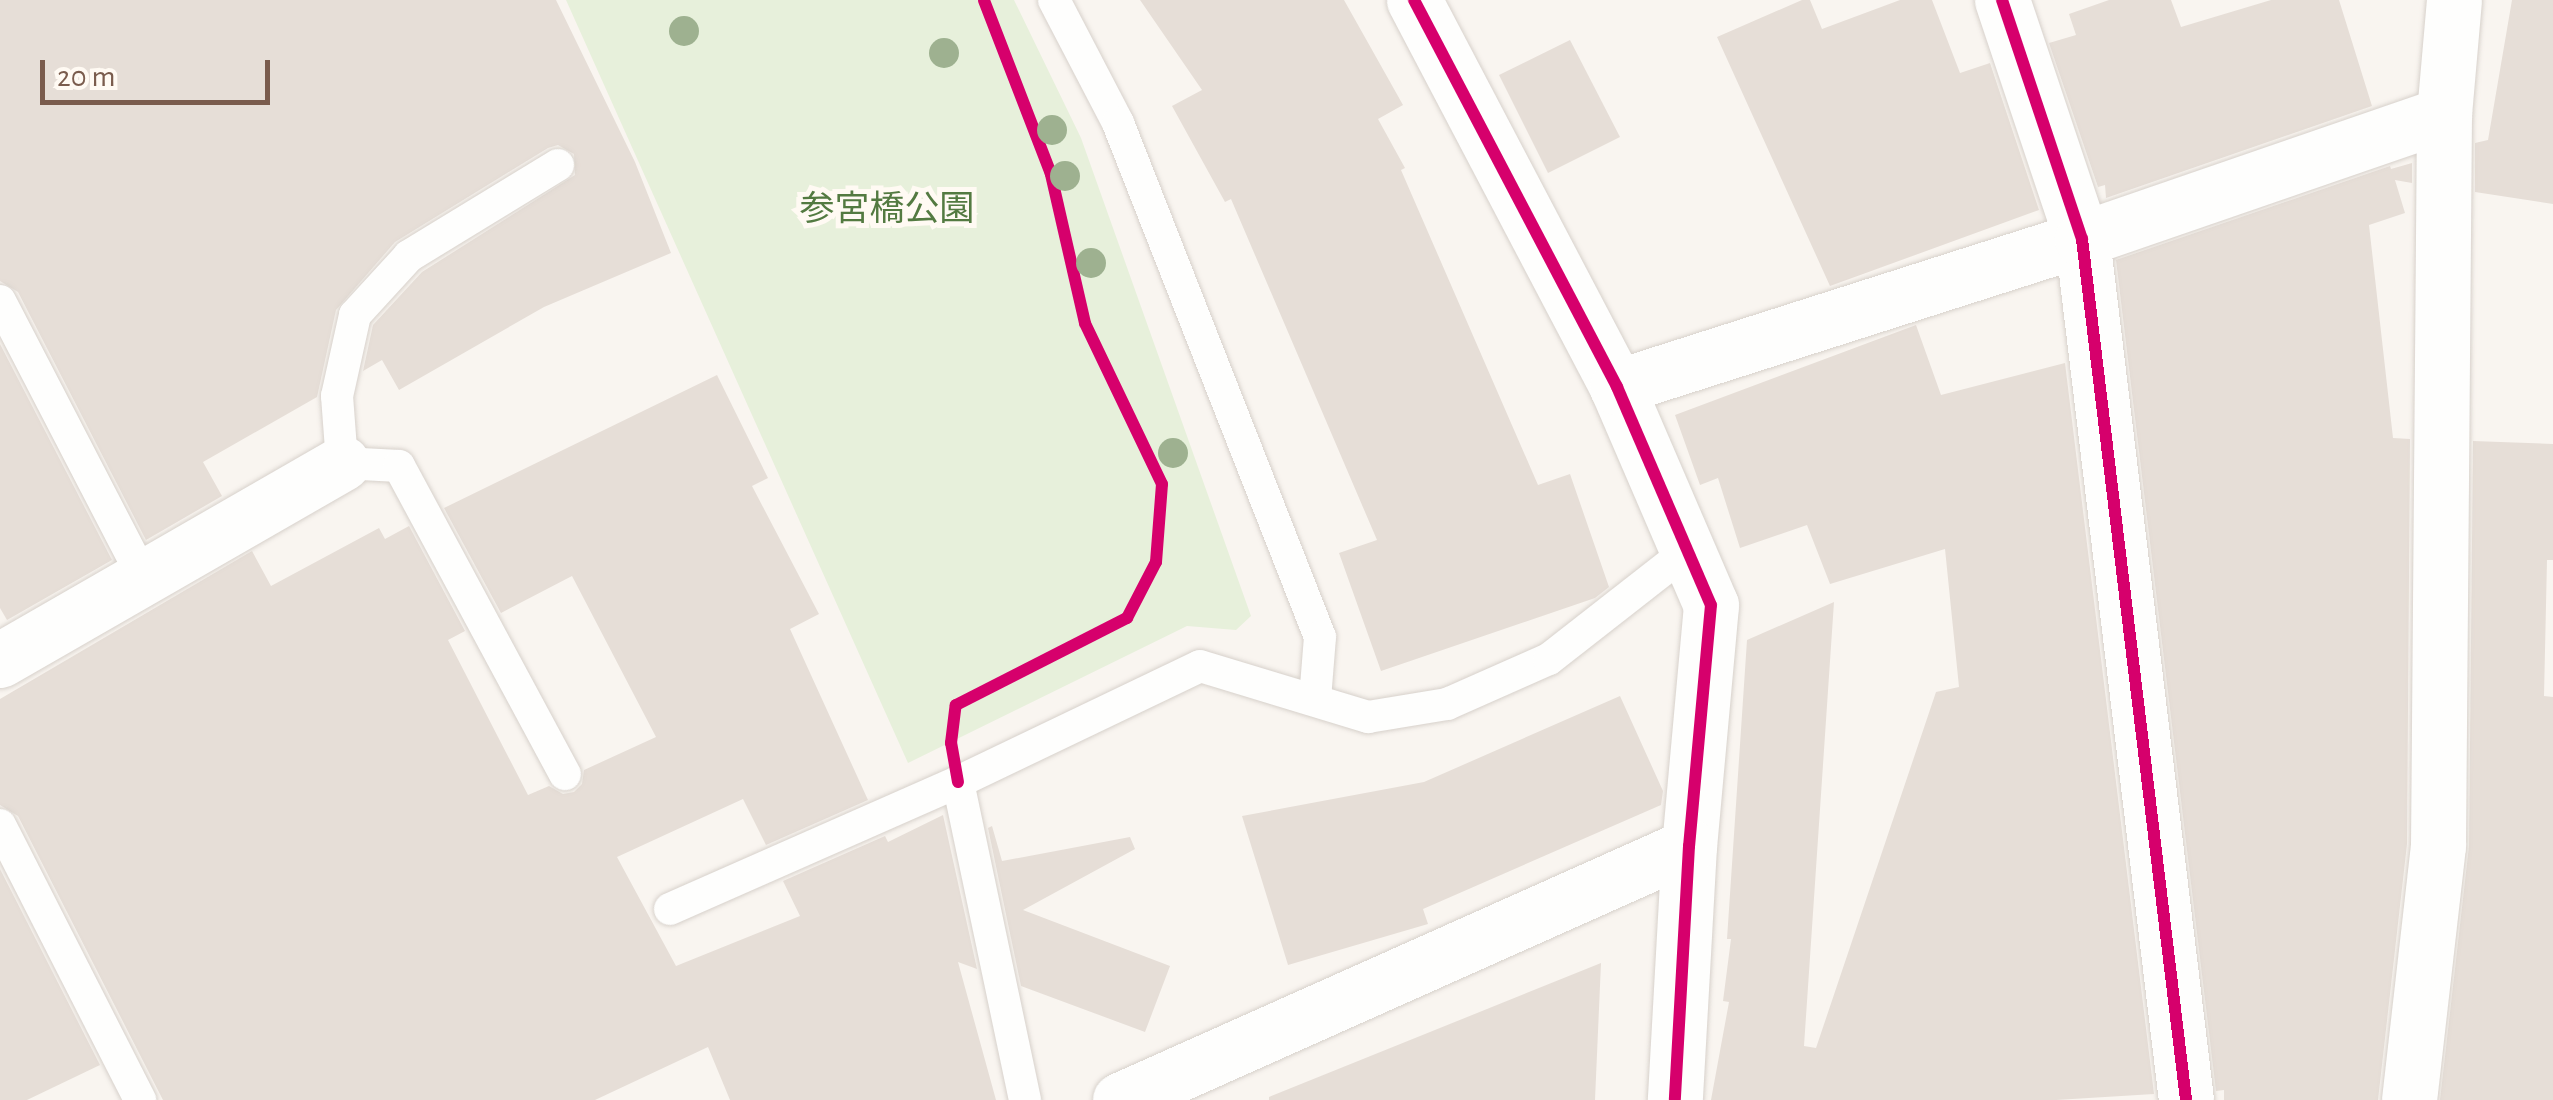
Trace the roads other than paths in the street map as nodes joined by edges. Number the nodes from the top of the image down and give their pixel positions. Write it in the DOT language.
graph roads {
  1 [pos="1054,0"];
  2 [pos="1414,0"];
  3 [pos="2002,0"];
  4 [pos="2454,0"];
  5 [pos="2444,114"];
  6 [pos="558,165"];
  7 [pos="2082,238"];
  8 [pos="0,300"];
  9 [pos="1617,387"];
  10 [pos="342,463"];
  11 [pos="1687,551"];
  12 [pos="143,577"];
  13 [pos="0,660"];
  14 [pos="1315,700"];
  15 [pos="565,774"];
  16 [pos="958,782"];
  17 [pos="0,826"];
  18 [pos="1689,846"];
  19 [pos="670,909"];
  20 [pos="140,1100"];
  21 [pos="1026,1100"];
  22 [pos="1120,1100"];
  23 [pos="1675,1100"];
  24 [pos="2186,1100"];
  25 [pos="2408,1100"];
  1 -- 14 [label="lane"];
  2 -- 9 [label="street"];
  3 -- 7 [label="street"];
  4 -- 5 [label="street"];
  5 -- 7 [label="street"];
  5 -- 25 [label="street"];
  6 -- 10 [label="lane"];
  7 -- 9 [label="street"];
  7 -- 24 [label="street"];
  8 -- 12 [label="lane"];
  9 -- 11 [label="street"];
  10 -- 12 [label="street"];
  10 -- 15 [label="lane"];
  11 -- 14 [label="lane"];
  11 -- 18 [label="street"];
  12 -- 13 [label="street"];
  14 -- 16 [label="lane"];
  16 -- 19 [label="lane"];
  16 -- 21 [label="lane"];
  17 -- 20 [label="lane"];
  18 -- 22 [label="street"];
  18 -- 23 [label="street"];
}
